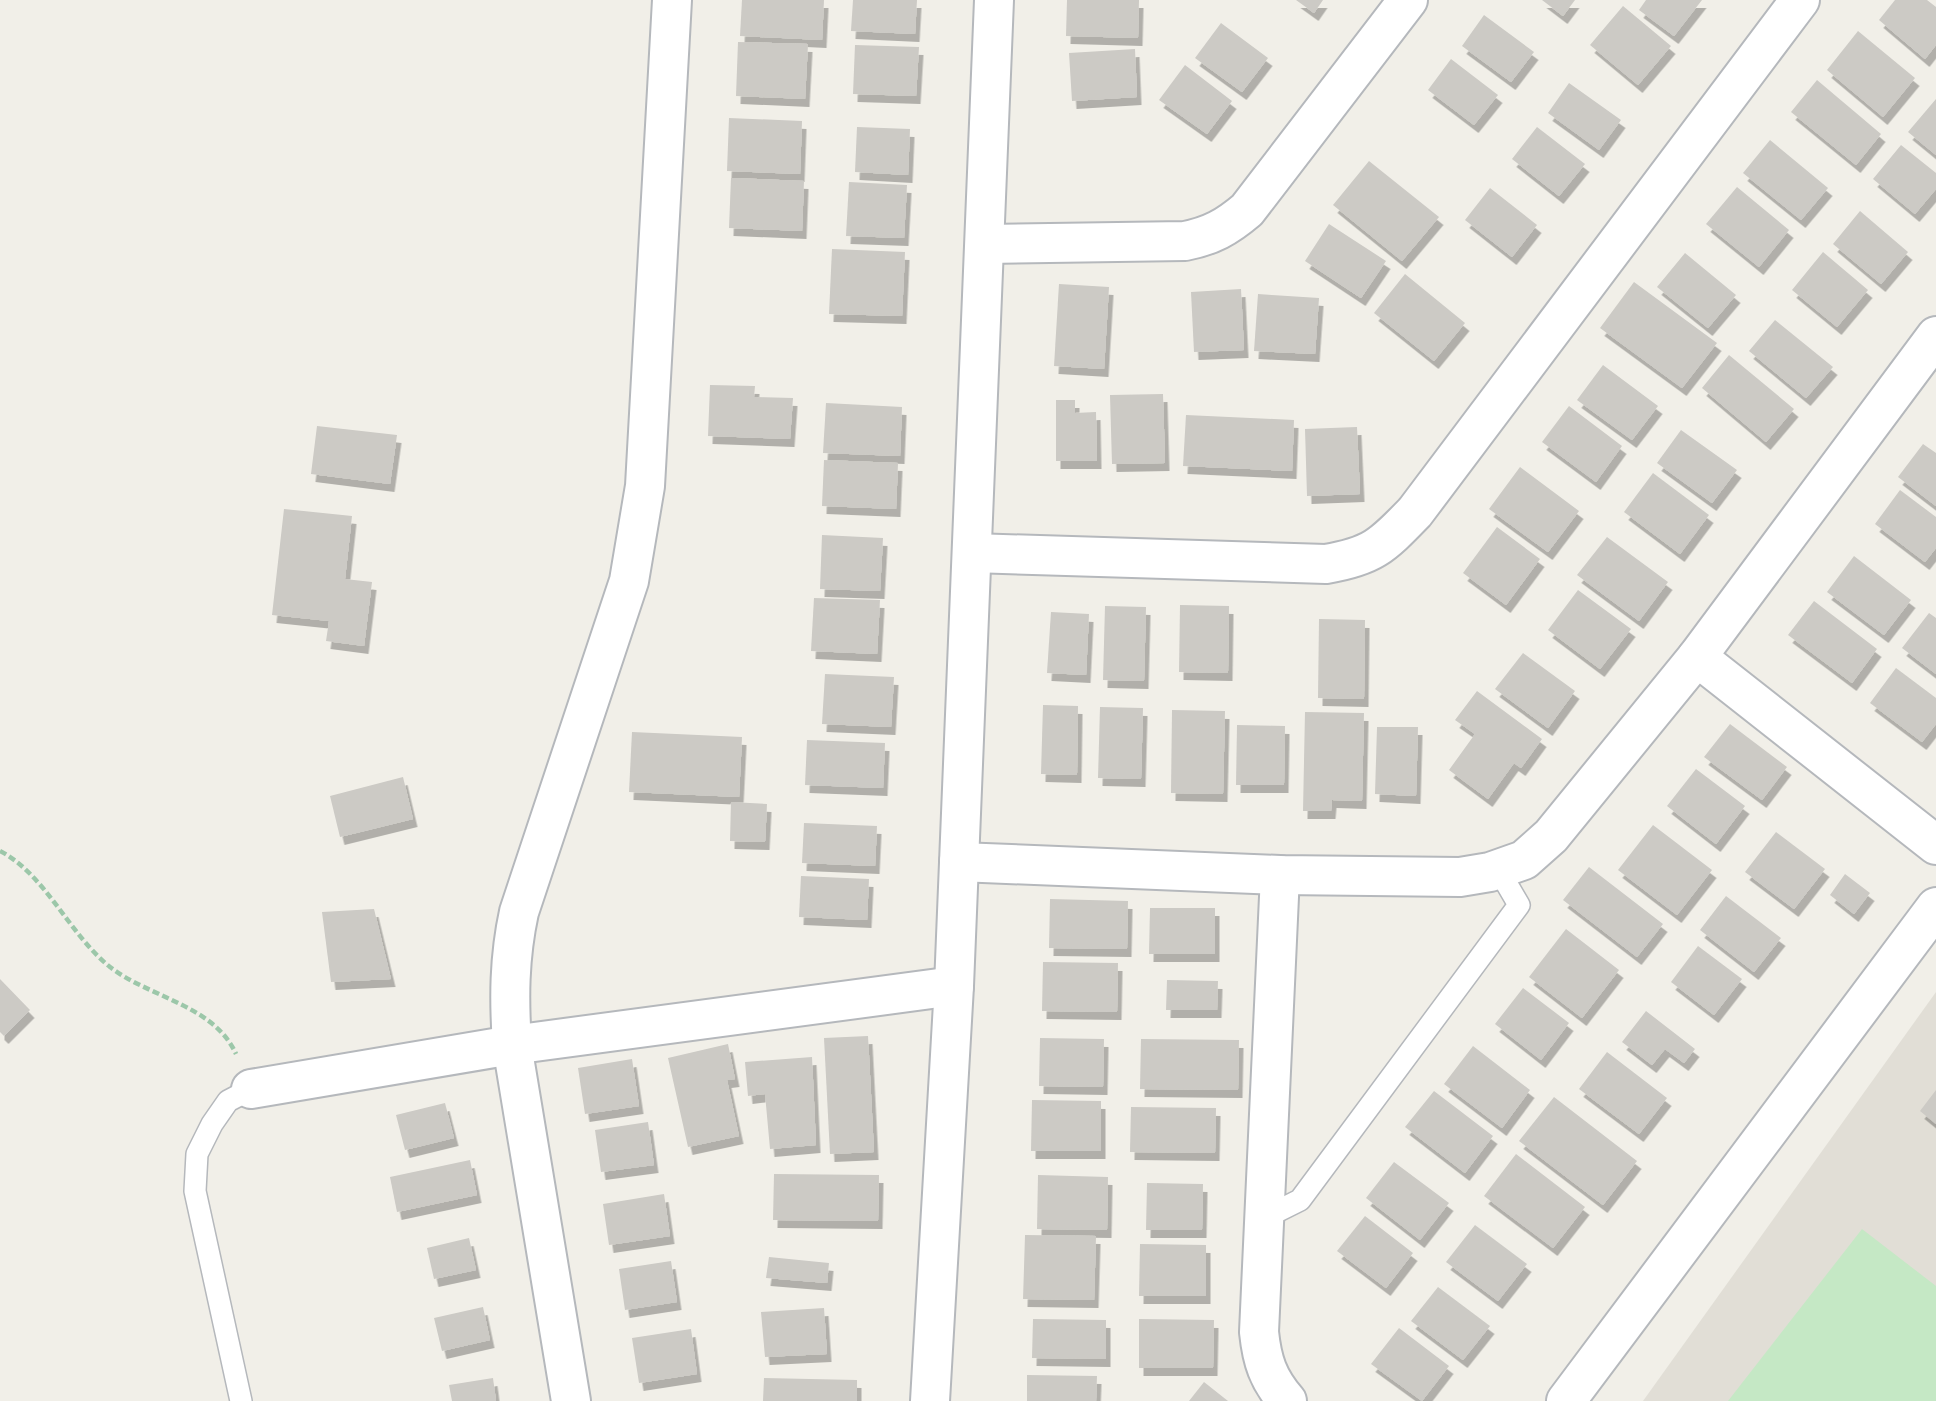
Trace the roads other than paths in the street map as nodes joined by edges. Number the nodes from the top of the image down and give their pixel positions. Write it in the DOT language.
graph roads {
  1 [pos="672,0"];
  2 [pos="995,0"];
  3 [pos="1408,0"];
  4 [pos="1800,0"];
  5 [pos="985,244"];
  6 [pos="1936,336"];
  7 [pos="972,553"];
  8 [pos="1697,657"];
  9 [pos="1936,845"];
  10 [pos="959,862"];
  11 [pos="1498,870"];
  12 [pos="1280,875"];
  13 [pos="1936,907"];
  14 [pos="954,986"];
  15 [pos="512,1045"];
  16 [pos="251,1089"];
  17 [pos="1264,1218"];
  18 [pos="241,1401"];
  19 [pos="571,1401"];
  20 [pos="930,1401"];
  21 [pos="1287,1401"];
  22 [pos="1566,1401"];
  1 -- 15 [label="street"];
  2 -- 5 [label="street"];
  3 -- 5 [label="street"];
  4 -- 7 [label="street"];
  5 -- 7 [label="street"];
  6 -- 8 [label="street"];
  7 -- 10 [label="street"];
  8 -- 9 [label="street"];
  8 -- 11 [label="street"];
  10 -- 12 [label="street"];
  10 -- 14 [label="street"];
  11 -- 12 [label="street"];
  11 -- 17 [label="lane"];
  12 -- 17 [label="street"];
  13 -- 22 [label="street"];
  14 -- 15 [label="street"];
  14 -- 20 [label="street"];
  15 -- 16 [label="street"];
  15 -- 19 [label="street"];
  16 -- 18 [label="lane"];
  17 -- 21 [label="street"];
}
